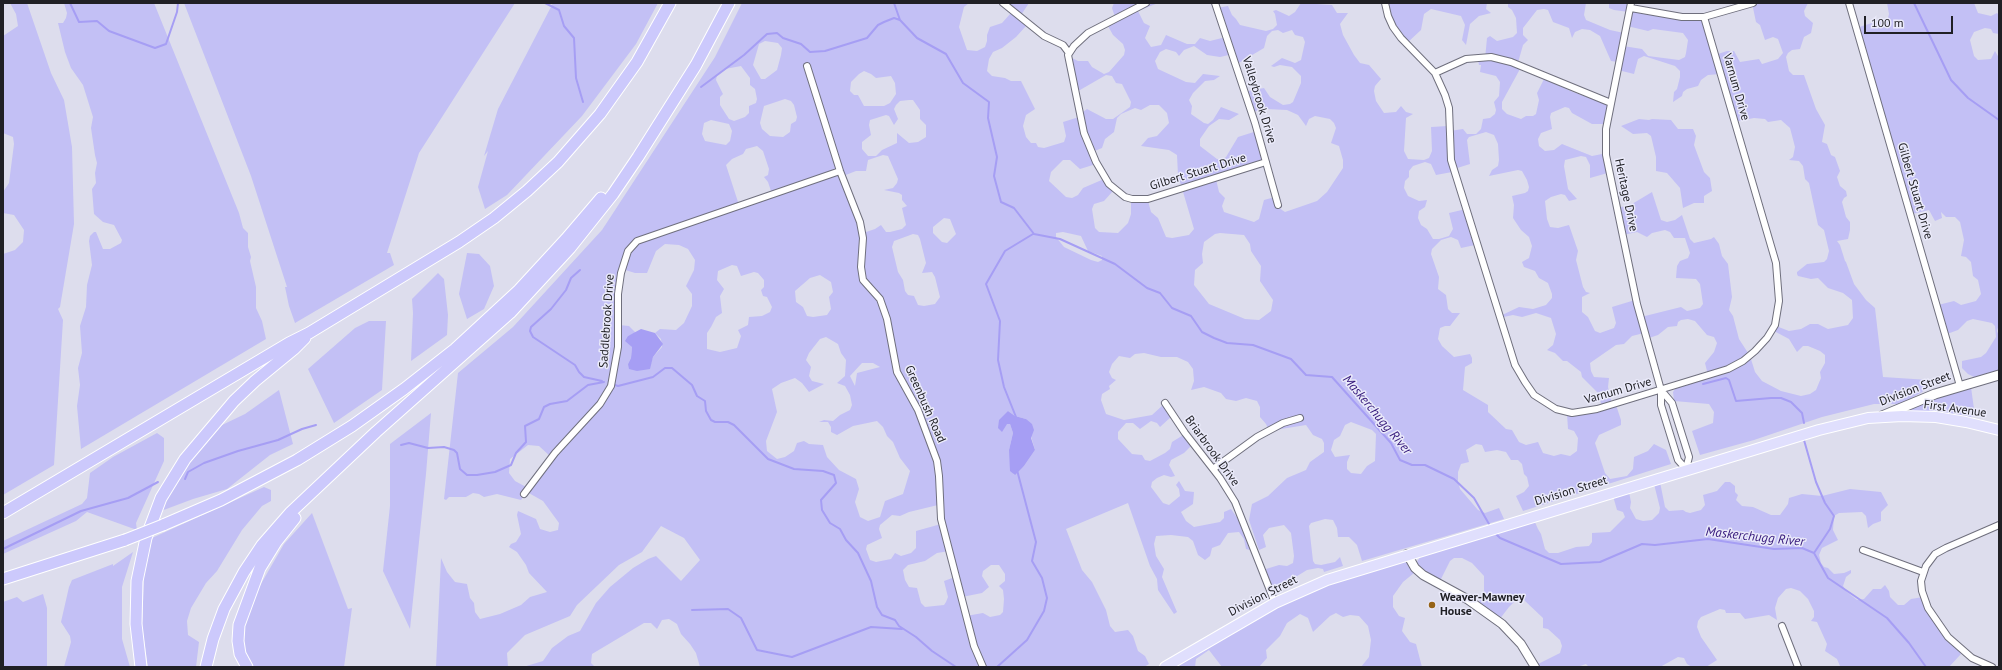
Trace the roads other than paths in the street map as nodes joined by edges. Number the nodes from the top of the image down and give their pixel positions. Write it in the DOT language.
graph roads {
  1 [pos="670,3"];
  2 [pos="729,3"];
  3 [pos="1003,3"];
  4 [pos="1146,3"];
  5 [pos="1215,3"];
  6 [pos="1385,3"];
  7 [pos="1753,3"];
  8 [pos="1849,3"];
  9 [pos="1631,6"];
  10 [pos="1704,17"];
  11 [pos="1068,53"];
  12 [pos="806,66"];
  13 [pos="1434,73"];
  14 [pos="1611,103"];
  15 [pos="662,120"];
  16 [pos="1266,162"];
  17 [pos="840,171"];
  18 [pos="1278,205"];
  19 [pos="309,333"];
  20 [pos="1999,375"];
  21 [pos="1960,386"];
  22 [pos="1661,390"];
  23 [pos="1165,403"];
  24 [pos="1882,416"];
  25 [pos="1300,418"];
  26 [pos="1999,430"];
  27 [pos="339,467"];
  28 [pos="1213,469"];
  29 [pos="1686,469"];
  30 [pos="524,494"];
  31 [pos="3,513"];
  32 [pos="1999,525"];
  33 [pos="1863,550"];
  34 [pos="1407,554"];
  35 [pos="1923,572"];
  36 [pos="3,579"];
  37 [pos="1275,603"];
  38 [pos="1782,626"];
  39 [pos="1532,665"];
  40 [pos="141,667"];
  41 [pos="206,667"];
  42 [pos="247,667"];
  43 [pos="983,667"];
  44 [pos="1165,667"];
  45 [pos="1798,667"];
  46 [pos="1992,667"];
  1 -- 19 [label="highway"];
  2 -- 15 [label="highway"];
  3 -- 11 [label="street"];
  4 -- 11 [label="street"];
  5 -- 16 [label="street, Valleybrook Drive"];
  6 -- 13 [label="street, Varnum Drive"];
  7 -- 10 [label="street"];
  8 -- 21 [label="street, Gilbert Stuart Drive"];
  9 -- 10 [label="street"];
  9 -- 14 [label="street, Heritage Drive"];
  10 -- 22 [label="street, Varnum Drive"];
  11 -- 16 [label="street, Gilbert Stuart Drive"];
  12 -- 17 [label="street, Greenbush Road"];
  13 -- 14 [label="street"];
  13 -- 22 [label="street, Varnum Drive"];
  14 -- 22 [label="street, Heritage Drive"];
  15 -- 27 [label="highway"];
  15 -- 36 [label="highway, bridge"];
  16 -- 18 [label="street, Valleybrook Drive"];
  17 -- 30 [label="street, Saddlebrook Drive"];
  17 -- 43 [label="street, Greenbush Road"];
  19 -- 31 [label="highway"];
  19 -- 40 [label="highway"];
  20 -- 21 [label="main road, Division Street"];
  21 -- 24 [label="main road, Division Street"];
  22 -- 29 [label="street, Heritage Drive"];
  22 -- 29 [label="street, Heritage Drive"];
  23 -- 28 [label="street, Briarbrook Drive"];
  24 -- 26 [label="main road, First Avenue"];
  24 -- 29 [label="main road, Division Street"];
  25 -- 28 [label="street"];
  27 -- 41 [label="highway"];
  27 -- 42 [label="highway"];
  28 -- 37 [label="street, Briarbrook Drive"];
  29 -- 34 [label="main road, Division Street"];
  32 -- 35 [label="street"];
  33 -- 35 [label="street"];
  34 -- 37 [label="main road, Division Street"];
  34 -- 39 [label="street"];
  35 -- 46 [label="street"];
  37 -- 44 [label="main road, Division Street"];
  38 -- 45 [label="street"];
}
